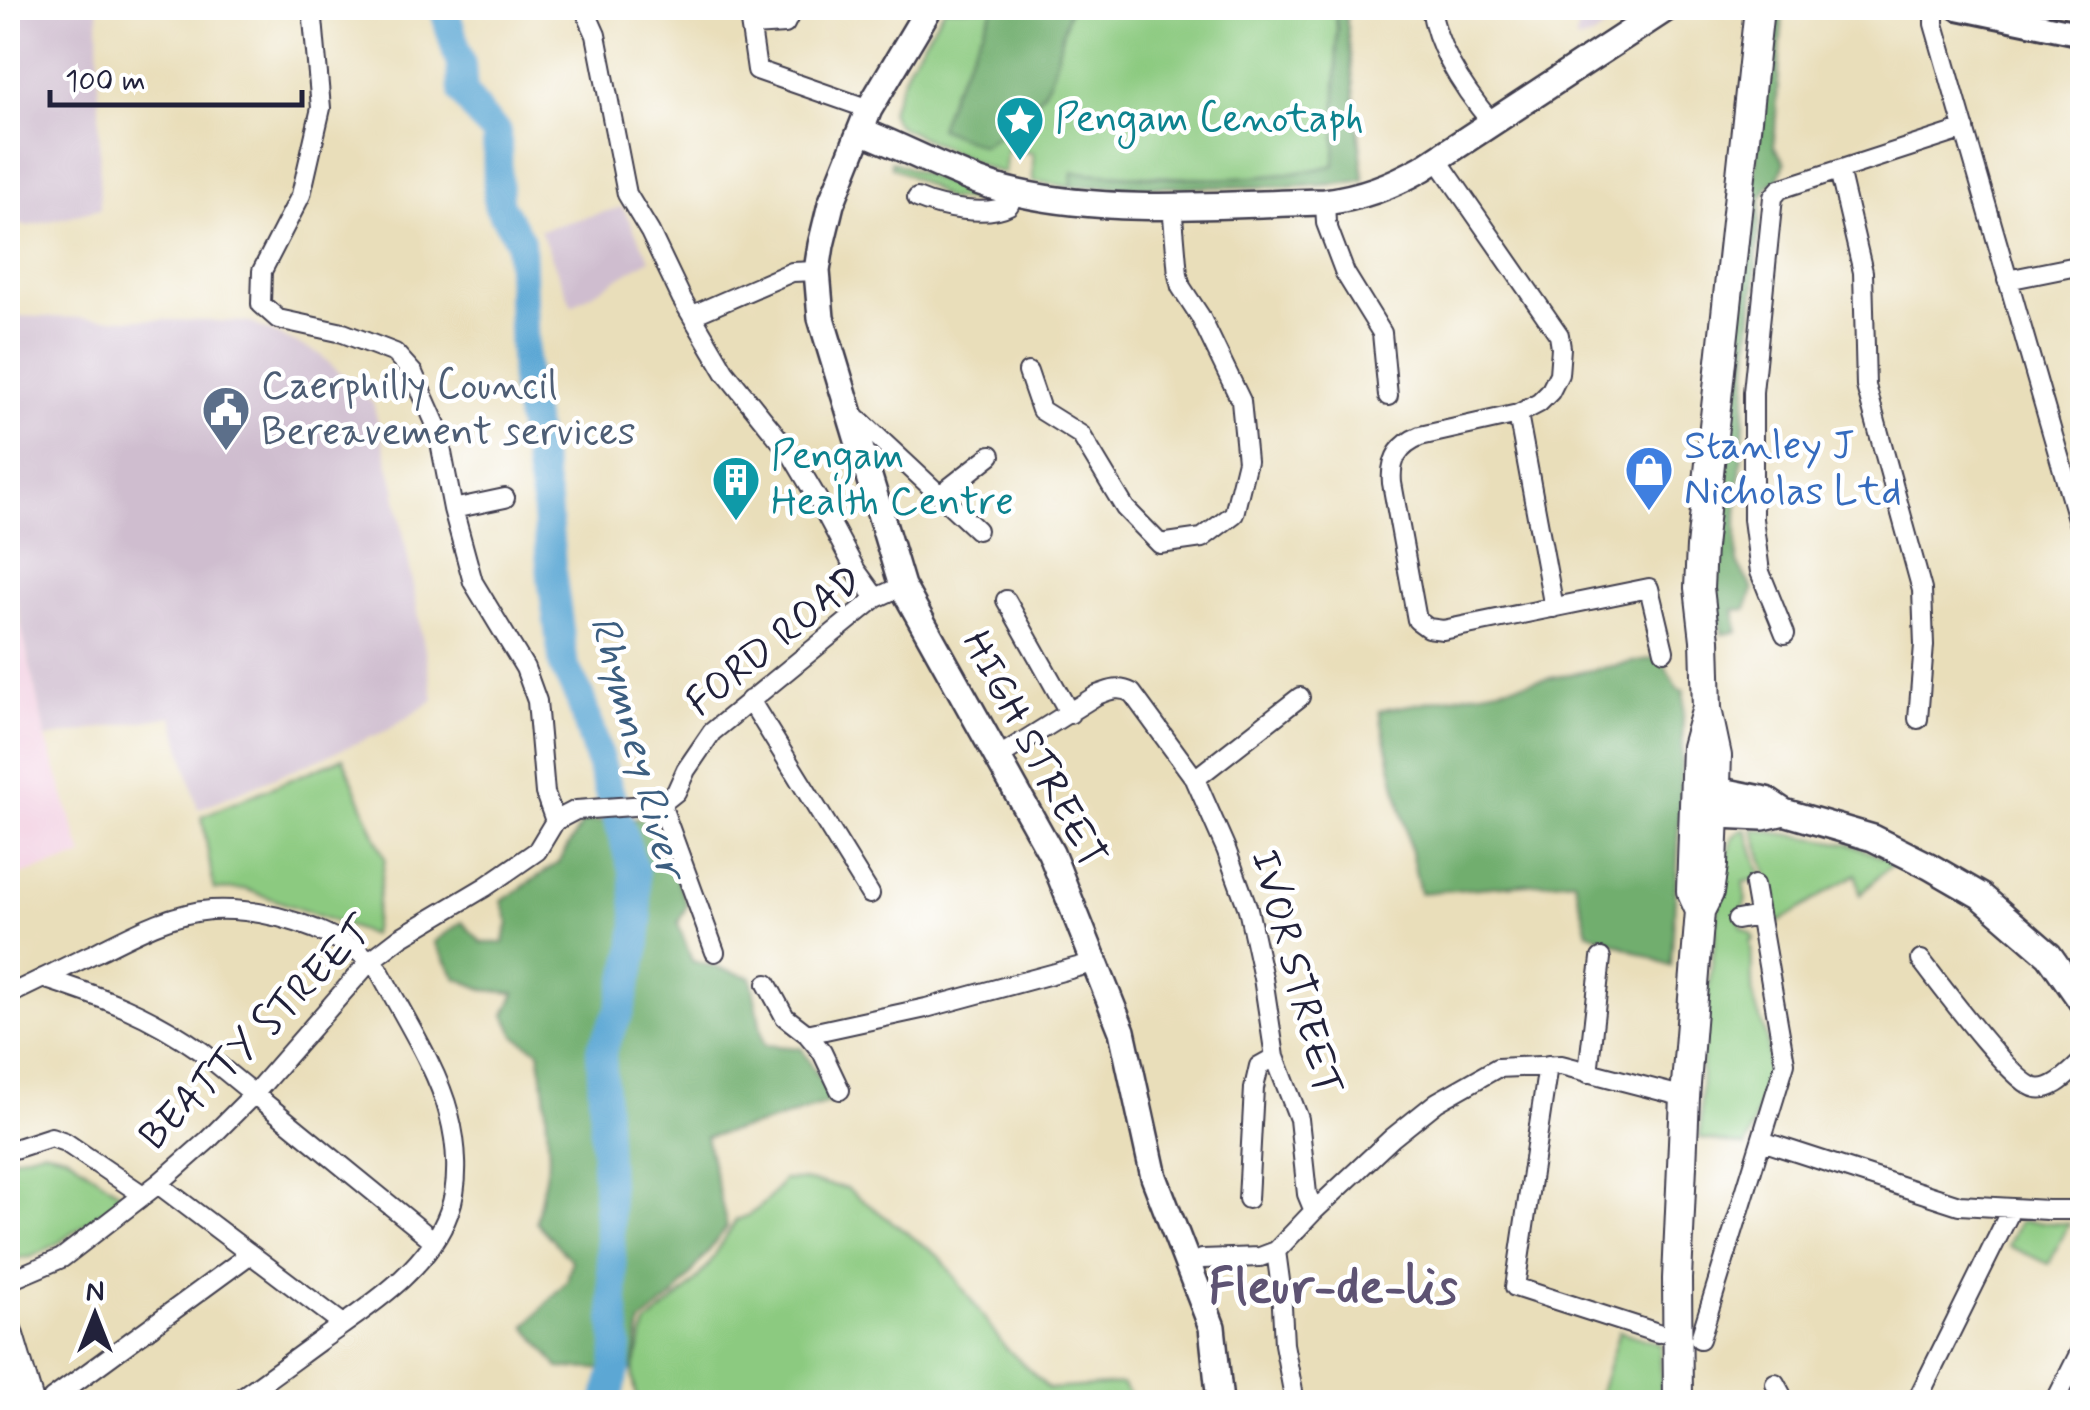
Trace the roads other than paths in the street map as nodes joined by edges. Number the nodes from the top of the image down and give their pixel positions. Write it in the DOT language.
graph roads {
  1 [pos="312,8"];
  2 [pos="584,8"];
  3 [pos="793,8"];
  4 [pos="929,8"];
  5 [pos="1431,8"];
  6 [pos="1667,8"];
  7 [pos="1758,8"];
  8 [pos="1934,8"];
  9 [pos="1958,8"];
  10 [pos="749,16"];
  11 [pos="2082,34"];
  12 [pos="865,120"];
  13 [pos="1492,123"];
  14 [pos="1966,129"];
  15 [pos="1437,159"];
  16 [pos="1839,170"];
  17 [pos="1015,192"];
  18 [pos="918,198"];
  19 [pos="1324,202"];
  20 [pos="1172,204"];
  21 [pos="2082,264"];
  22 [pos="817,272"];
  23 [pos="2007,280"];
  24 [pos="693,315"];
  25 [pos="1028,372"];
  26 [pos="1388,396"];
  27 [pos="847,409"];
  28 [pos="1518,414"];
  29 [pos="992,455"];
  30 [pos="940,495"];
  31 [pos="505,498"];
  32 [pos="452,510"];
  33 [pos="978,530"];
  34 [pos="2082,536"];
  35 [pos="902,586"];
  36 [pos="876,598"];
  37 [pos="1006,600"];
  38 [pos="1554,608"];
  39 [pos="1785,634"];
  40 [pos="1664,651"];
  41 [pos="1300,698"];
  42 [pos="750,700"];
  43 [pos="1070,714"];
  44 [pos="1918,718"];
  45 [pos="998,758"];
  46 [pos="1194,779"];
  47 [pos="1705,802"];
  48 [pos="654,804"];
  49 [pos="555,821"];
  50 [pos="1754,886"];
  51 [pos="870,894"];
  52 [pos="1759,916"];
  53 [pos="1737,920"];
  54 [pos="715,952"];
  55 [pos="1600,958"];
  56 [pos="371,960"];
  57 [pos="1921,960"];
  58 [pos="1096,962"];
  59 [pos="43,978"];
  60 [pos="767,984"];
  61 [pos="8,994"];
  62 [pos="2082,1002"];
  63 [pos="806,1034"];
  64 [pos="1275,1057"];
  65 [pos="2082,1062"];
  66 [pos="1548,1066"];
  67 [pos="1588,1073"];
  68 [pos="840,1090"];
  69 [pos="254,1094"];
  70 [pos="1684,1097"];
  71 [pos="1762,1141"];
  72 [pos="8,1151"];
  73 [pos="151,1190"];
  74 [pos="1248,1199"];
  75 [pos="2008,1208"];
  76 [pos="2082,1210"];
  77 [pos="1314,1211"];
  78 [pos="434,1241"];
  79 [pos="1276,1251"];
  80 [pos="249,1255"];
  81 [pos="1187,1265"];
  82 [pos="8,1281"];
  83 [pos="343,1324"];
  84 [pos="8,1332"];
  85 [pos="1658,1333"];
  86 [pos="1700,1338"];
  87 [pos="2082,1348"];
  88 [pos="40,1401"];
  89 [pos="235,1402"];
  90 [pos="1220,1402"];
  91 [pos="1295,1402"];
  92 [pos="1678,1402"];
  93 [pos="1916,1402"];
  94 [pos="2055,1402"];
  1 -- 32 [label="street"];
  2 -- 24 [label="street"];
  3 -- 10 [label="street"];
  4 -- 12 [label="main road, HIGH STREET"];
  5 -- 13 [label="street"];
  6 -- 13 [label="main road"];
  7 -- 47 [label="main road"];
  8 -- 14 [label="street"];
  9 -- 11 [label="street"];
  10 -- 12 [label="street"];
  12 -- 17 [label="main road"];
  12 -- 22 [label="main road, HIGH STREET"];
  13 -- 15 [label="main road"];
  14 -- 16 [label="street"];
  14 -- 23 [label="street"];
  15 -- 19 [label="main road"];
  15 -- 28 [label="street"];
  16 -- 39 [label="street"];
  16 -- 44 [label="street"];
  17 -- 18 [label="street"];
  17 -- 20 [label="main road"];
  19 -- 20 [label="main road"];
  19 -- 26 [label="street"];
  20 -- 25 [label="street"];
  21 -- 23 [label="street"];
  22 -- 24 [label="street"];
  22 -- 27 [label="main road, HIGH STREET"];
  23 -- 34 [label="street"];
  24 -- 36 [label="street"];
  27 -- 30 [label="street"];
  27 -- 35 [label="main road, HIGH STREET"];
  28 -- 38 [label="street"];
  28 -- 38 [label="street"];
  29 -- 30 [label="street"];
  30 -- 33 [label="street"];
  31 -- 32 [label="street"];
  32 -- 49 [label="street"];
  35 -- 36 [label="street, FORD ROAD"];
  35 -- 45 [label="main road, HIGH STREET"];
  36 -- 42 [label="street, FORD ROAD"];
  37 -- 43 [label="street"];
  38 -- 40 [label="street"];
  41 -- 46 [label="street"];
  42 -- 48 [label="street, FORD ROAD"];
  42 -- 51 [label="street"];
  43 -- 45 [label="street, IVOR STREET"];
  43 -- 46 [label="street, IVOR STREET"];
  45 -- 58 [label="main road, HIGH STREET"];
  46 -- 64 [label="street, IVOR STREET"];
  47 -- 62 [label="main road"];
  47 -- 70 [label="main road"];
  48 -- 49 [label="street, BEATTY STREET"];
  48 -- 54 [label="street"];
  49 -- 56 [label="street, BEATTY STREET"];
  50 -- 52 [label="street"];
  52 -- 53 [label="street"];
  52 -- 71 [label="street"];
  55 -- 67 [label="street"];
  56 -- 59 [label="street"];
  56 -- 69 [label="street, BEATTY STREET"];
  56 -- 78 [label="street"];
  57 -- 65 [label="street"];
  58 -- 63 [label="street"];
  58 -- 81 [label="main road, HIGH STREET"];
  59 -- 61 [label="street"];
  59 -- 69 [label="street"];
  60 -- 63 [label="street"];
  63 -- 68 [label="street"];
  64 -- 74 [label="street"];
  64 -- 77 [label="street, IVOR STREET"];
  66 -- 67 [label="street"];
  66 -- 77 [label="street"];
  66 -- 85 [label="street"];
  67 -- 70 [label="street"];
  69 -- 73 [label="street, BEATTY STREET"];
  69 -- 78 [label="street"];
  70 -- 92 [label="main road"];
  71 -- 75 [label="street"];
  71 -- 86 [label="street"];
  72 -- 73 [label="street"];
  73 -- 80 [label="street"];
  73 -- 82 [label="street, BEATTY STREET"];
  75 -- 76 [label="street"];
  75 -- 93 [label="street"];
  77 -- 79 [label="street"];
  78 -- 83 [label="street"];
  79 -- 81 [label="street"];
  79 -- 91 [label="street"];
  80 -- 83 [label="street"];
  80 -- 88 [label="street"];
  81 -- 90 [label="main road, HIGH STREET"];
  83 -- 89 [label="street"];
  84 -- 88 [label="main road"];
  87 -- 94 [label="street"];
}
